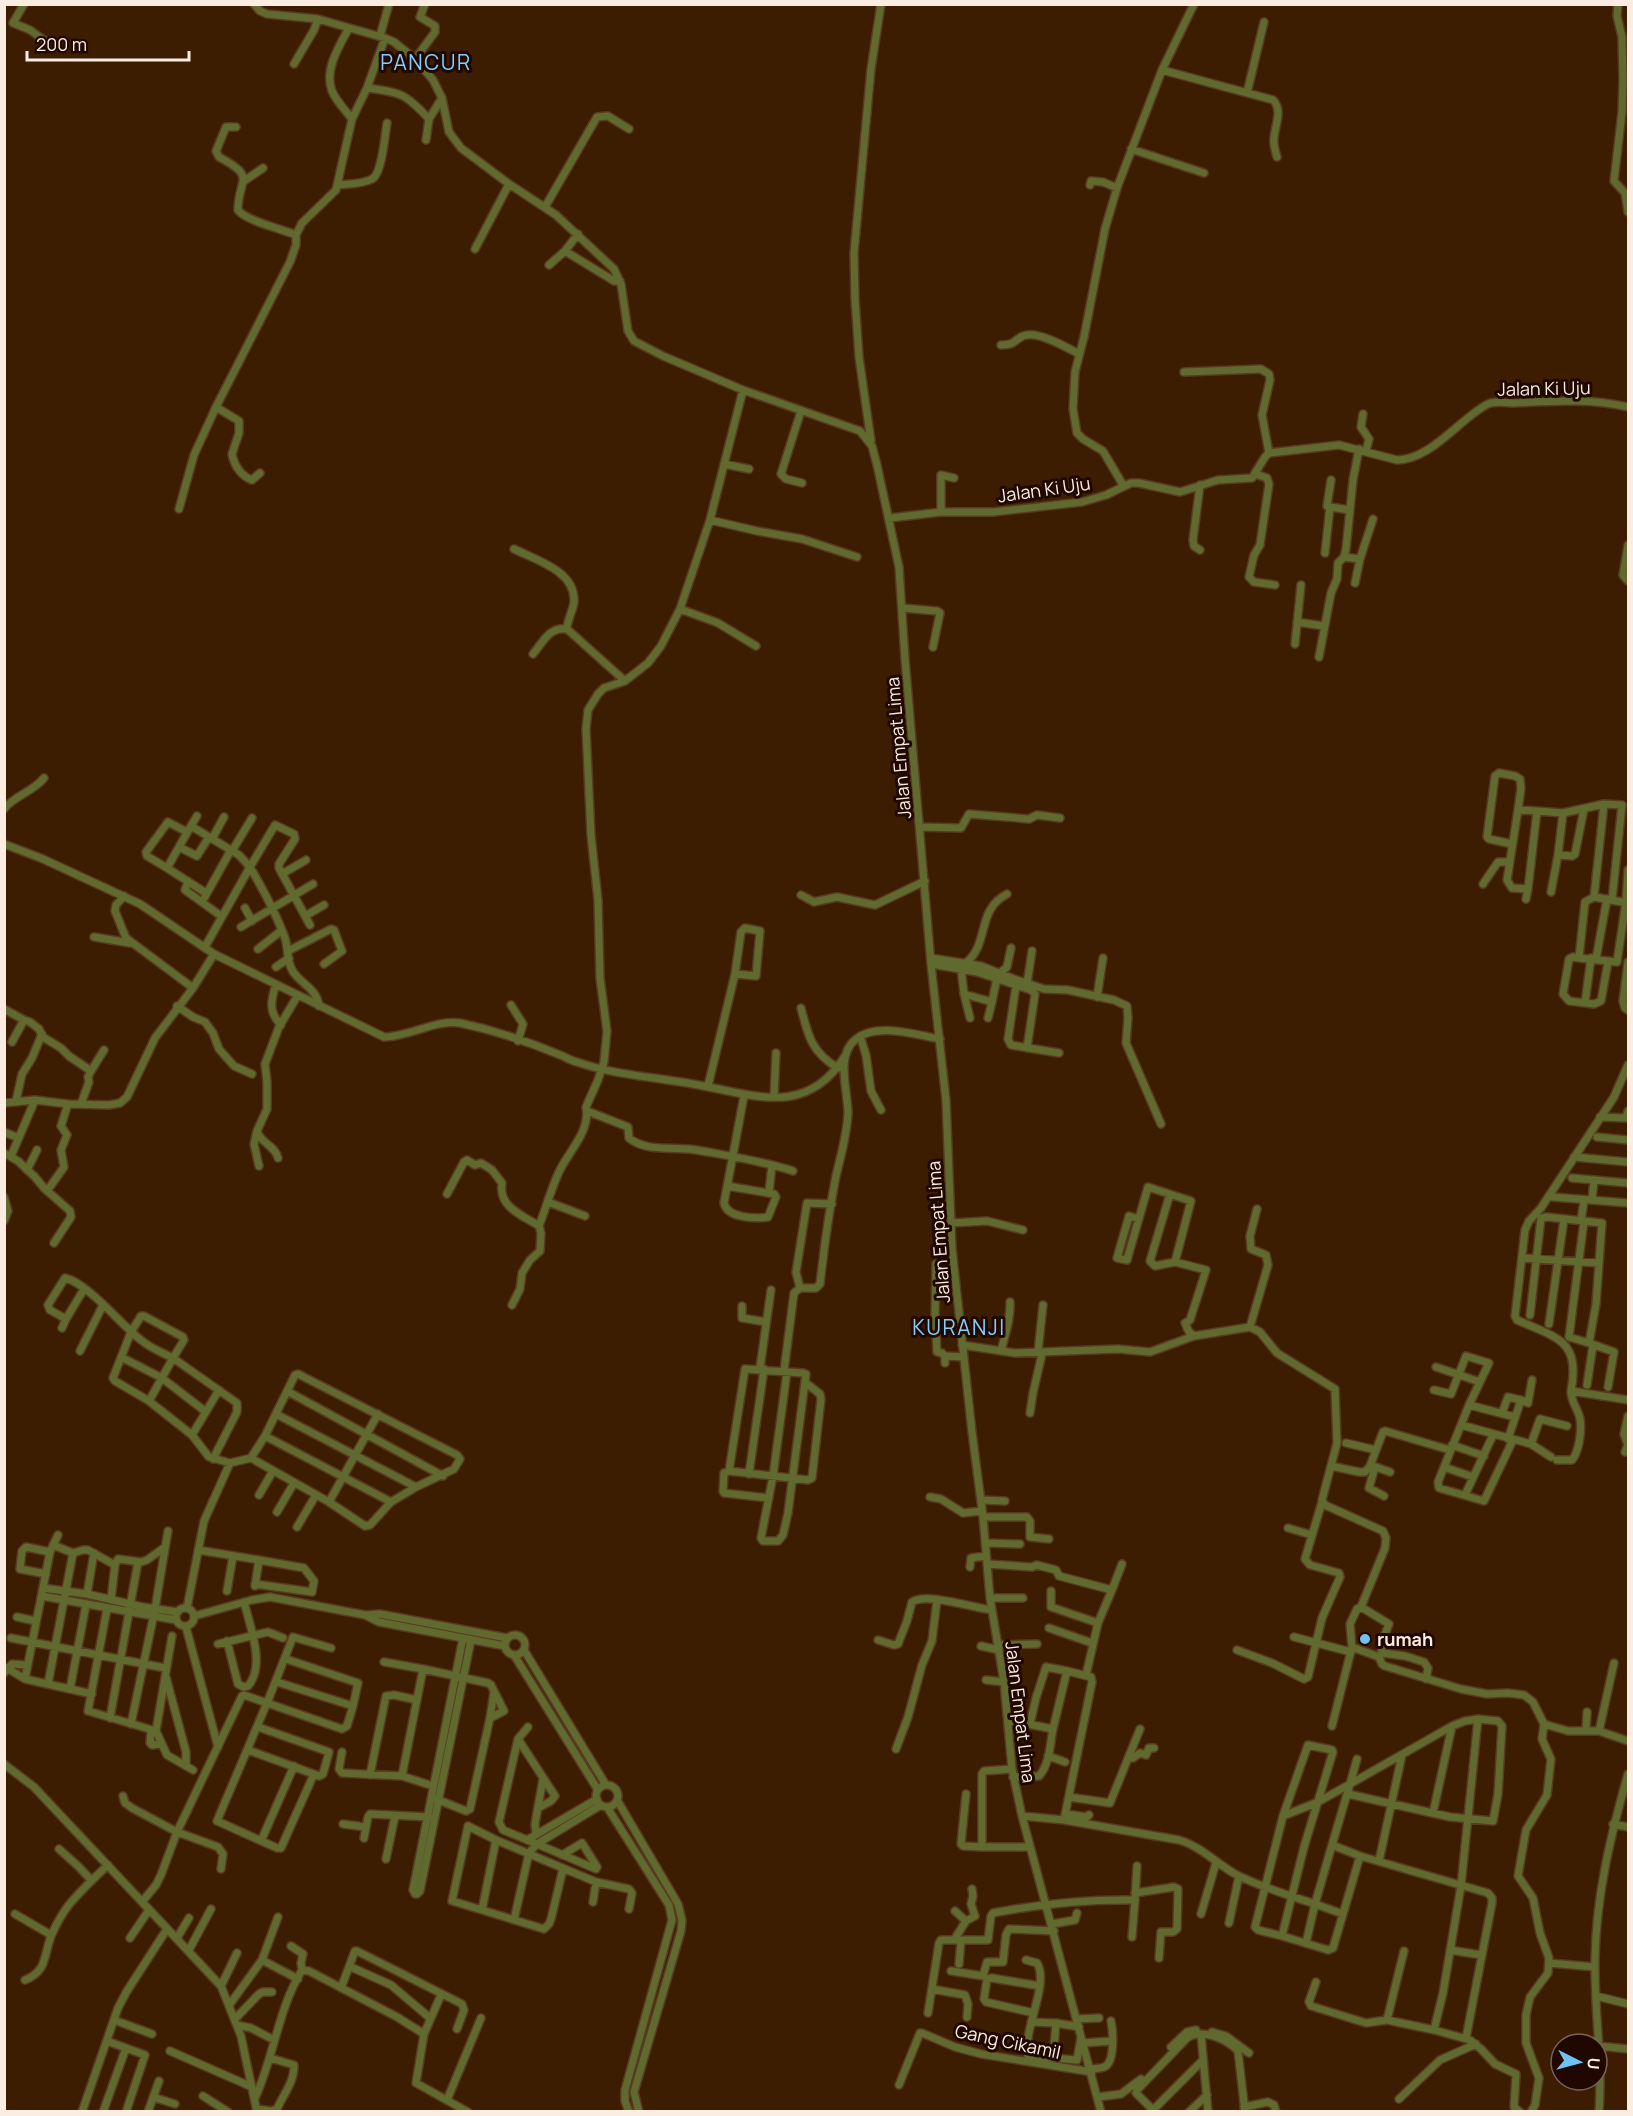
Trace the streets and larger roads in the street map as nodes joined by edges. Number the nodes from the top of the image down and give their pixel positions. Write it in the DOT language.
graph roads {
  1 [pos="24,4"];
  2 [pos="254,4"];
  3 [pos="389,4"];
  4 [pos="425,4"];
  5 [pos="881,4"];
  6 [pos="1194,4"];
  7 [pos="1618,4"];
  8 [pos="318,19"];
  9 [pos="1264,22"];
  10 [pos="349,28"];
  11 [pos="382,37"];
  12 [pos="45,41"];
  13 [pos="415,60"];
  14 [pos="294,64"];
  15 [pos="1162,70"];
  16 [pos="367,88"];
  17 [pos="1247,93"];
  18 [pos="442,98"];
  19 [pos="352,119"];
  20 [pos="429,119"];
  21 [pos="387,123"];
  22 [pos="236,127"];
  23 [pos="629,129"];
  24 [pos="426,140"];
  25 [pos="1131,149"];
  26 [pos="1277,157"];
  27 [pos="263,168"];
  28 [pos="1204,173"];
  29 [pos="244,181"];
  30 [pos="509,184"];
  31 [pos="338,185"];
  32 [pos="1090,185"];
  33 [pos="1117,188"];
  34 [pos="545,207"];
  35 [pos="1629,212"];
  36 [pos="578,234"];
  37 [pos="296,235"];
  38 [pos="475,249"];
  39 [pos="565,251"];
  40 [pos="549,266"];
  41 [pos="620,281"];
  42 [pos="1001,345"];
  43 [pos="1079,354"];
  44 [pos="1184,372"];
  45 [pos="742,390"];
  46 [pos="216,407"];
  47 [pos="1629,407"];
  48 [pos="801,411"];
  49 [pos="1363,414"];
  50 [pos="872,446"];
  51 [pos="1362,450"];
  52 [pos="1269,453"];
  53 [pos="724,464"];
  54 [pos="749,469"];
  55 [pos="260,473"];
  56 [pos="1256,474"];
  57 [pos="954,478"];
  58 [pos="1331,480"];
  59 [pos="802,483"];
  60 [pos="1123,485"];
  61 [pos="1200,485"];
  62 [pos="1330,507"];
  63 [pos="179,509"];
  64 [pos="1350,510"];
  65 [pos="941,512"];
  66 [pos="890,518"];
  67 [pos="1373,519"];
  68 [pos="710,520"];
  69 [pos="1629,545"];
  70 [pos="514,549"];
  71 [pos="1200,550"];
  72 [pos="1325,553"];
  73 [pos="857,557"];
  74 [pos="1344,557"];
  75 [pos="1360,559"];
  76 [pos="1629,581"];
  77 [pos="1356,583"];
  78 [pos="1275,585"];
  79 [pos="1301,585"];
  80 [pos="902,608"];
  81 [pos="680,609"];
  82 [pos="1297,622"];
  83 [pos="1324,626"];
  84 [pos="567,629"];
  85 [pos="1295,644"];
  86 [pos="756,646"];
  87 [pos="933,647"];
  88 [pos="533,654"];
  89 [pos="1319,657"];
  90 [pos="625,681"];
  91 [pos="44,778"];
  92 [pos="1604,804"];
  93 [pos="1625,807"];
  94 [pos="4,809"];
  95 [pos="1584,809"];
  96 [pos="1518,810"];
  97 [pos="1537,811"];
  98 [pos="1563,813"];
  99 [pos="197,816"];
  100 [pos="224,817"];
  101 [pos="252,818"];
  102 [pos="1060,818"];
  103 [pos="920,827"];
  104 [pos="189,829"];
  105 [pos="210,838"];
  106 [pos="4,844"];
  107 [pos="1512,844"];
  108 [pos="179,847"];
  109 [pos="231,850"];
  110 [pos="1558,855"];
  111 [pos="306,860"];
  112 [pos="1509,862"];
  113 [pos="250,867"];
  114 [pos="167,868"];
  115 [pos="1629,870"];
  116 [pos="282,873"];
  117 [pos="188,881"];
  118 [pos="925,881"];
  119 [pos="314,884"];
  120 [pos="1483,884"];
  121 [pos="1528,889"];
  122 [pos="1551,892"];
  123 [pos="206,893"];
  124 [pos="801,894"];
  125 [pos="1007,894"];
  126 [pos="294,895"];
  127 [pos="124,896"];
  128 [pos="1594,897"];
  129 [pos="1526,898"];
  130 [pos="1609,899"];
  131 [pos="202,903"];
  132 [pos="1627,903"];
  133 [pos="324,905"];
  134 [pos="273,907"];
  135 [pos="245,908"];
  136 [pos="221,916"];
  137 [pos="305,916"];
  138 [pos="252,921"];
  139 [pos="310,925"];
  140 [pos="241,927"];
  141 [pos="282,930"];
  142 [pos="94,937"];
  143 [pos="133,944"];
  144 [pos="205,947"];
  145 [pos="1011,948"];
  146 [pos="258,949"];
  147 [pos="1032,951"];
  148 [pos="214,954"];
  149 [pos="289,954"];
  150 [pos="1103,958"];
  151 [pos="1579,958"];
  152 [pos="1594,959"];
  153 [pos="931,961"];
  154 [pos="1608,962"];
  155 [pos="1629,962"];
  156 [pos="324,964"];
  157 [pos="963,965"];
  158 [pos="276,967"];
  159 [pos="735,974"];
  160 [pos="999,976"];
  161 [pos="276,984"];
  162 [pos="1027,984"];
  163 [pos="1016,986"];
  164 [pos="193,988"];
  165 [pos="964,994"];
  166 [pos="298,995"];
  167 [pos="1097,997"];
  168 [pos="992,1002"];
  169 [pos="1585,1003"];
  170 [pos="511,1005"];
  171 [pos="177,1006"];
  172 [pos="319,1006"];
  173 [pos="801,1008"];
  174 [pos="4,1009"];
  175 [pos="1629,1010"];
  176 [pos="970,1018"];
  177 [pos="988,1018"];
  178 [pos="24,1020"];
  179 [pos="280,1025"];
  180 [pos="42,1034"];
  181 [pos="860,1036"];
  182 [pos="940,1039"];
  183 [pos="518,1041"];
  184 [pos="12,1042"];
  185 [pos="1027,1048"];
  186 [pos="104,1050"];
  187 [pos="776,1053"];
  188 [pos="1059,1053"];
  189 [pos="845,1056"];
  190 [pos="1629,1065"];
  191 [pos="838,1068"];
  192 [pos="602,1070"];
  193 [pos="91,1071"];
  194 [pos="252,1074"];
  195 [pos="708,1086"];
  196 [pos="744,1096"];
  197 [pos="774,1097"];
  198 [pos="35,1100"];
  199 [pos="16,1101"];
  200 [pos="4,1103"];
  201 [pos="68,1104"];
  202 [pos="81,1104"];
  203 [pos="881,1110"];
  204 [pos="587,1111"];
  205 [pos="1628,1116"];
  206 [pos="1600,1117"];
  207 [pos="1161,1124"];
  208 [pos="257,1131"];
  209 [pos="4,1132"];
  210 [pos="1597,1137"];
  211 [pos="19,1138"];
  212 [pos="1629,1140"];
  213 [pos="37,1150"];
  214 [pos="8,1155"];
  215 [pos="1574,1157"];
  216 [pos="279,1158"];
  217 [pos="731,1158"];
  218 [pos="1629,1162"];
  219 [pos="772,1165"];
  220 [pos="259,1166"];
  221 [pos="27,1170"];
  222 [pos="794,1171"];
  223 [pos="1572,1178"];
  224 [pos="1594,1180"];
  225 [pos="1629,1183"];
  226 [pos="727,1186"];
  227 [pos="47,1191"];
  228 [pos="769,1192"];
  229 [pos="447,1194"];
  230 [pos="1170,1194"];
  231 [pos="4,1197"];
  232 [pos="1553,1197"];
  233 [pos="1588,1200"];
  234 [pos="548,1202"];
  235 [pos="1629,1203"];
  236 [pos="832,1204"];
  237 [pos="1257,1209"];
  238 [pos="585,1216"];
  239 [pos="1139,1219"];
  240 [pos="1564,1219"];
  241 [pos="4,1221"];
  242 [pos="1582,1221"];
  243 [pos="951,1223"];
  244 [pos="539,1226"];
  245 [pos="1023,1230"];
  246 [pos="54,1244"];
  247 [pos="1522,1258"];
  248 [pos="1535,1259"];
  249 [pos="1559,1261"];
  250 [pos="1175,1262"];
  251 [pos="1579,1262"];
  252 [pos="1599,1263"];
  253 [pos="936,1264"];
  254 [pos="800,1287"];
  255 [pos="84,1289"];
  256 [pos="771,1290"];
  257 [pos="1010,1302"];
  258 [pos="103,1305"];
  259 [pos="512,1305"];
  260 [pos="1043,1305"];
  261 [pos="742,1306"];
  262 [pos="1530,1315"];
  263 [pos="66,1319"];
  264 [pos="766,1322"];
  265 [pos="1549,1324"];
  266 [pos="62,1328"];
  267 [pos="1250,1328"];
  268 [pos="131,1332"];
  269 [pos="1194,1336"];
  270 [pos="1591,1344"];
  271 [pos="962,1345"];
  272 [pos="80,1351"];
  273 [pos="1001,1351"];
  274 [pos="1038,1352"];
  275 [pos="121,1357"];
  276 [pos="964,1357"];
  277 [pos="173,1358"];
  278 [pos="1436,1367"];
  279 [pos="762,1369"];
  280 [pos="786,1371"];
  281 [pos="1459,1374"];
  282 [pos="162,1378"];
  283 [pos="1532,1380"];
  284 [pos="1480,1382"];
  285 [pos="806,1383"];
  286 [pos="1587,1385"];
  287 [pos="1608,1387"];
  288 [pos="219,1390"];
  289 [pos="1434,1390"];
  290 [pos="287,1391"];
  291 [pos="1571,1392"];
  292 [pos="1521,1400"];
  293 [pos="1629,1400"];
  294 [pos="149,1401"];
  295 [pos="1469,1405"];
  296 [pos="206,1412"];
  297 [pos="1030,1413"];
  298 [pos="1502,1413"];
  299 [pos="276,1414"];
  300 [pos="378,1414"];
  301 [pos="1629,1416"];
  302 [pos="1515,1417"];
  303 [pos="1461,1425"];
  304 [pos="1567,1426"];
  305 [pos="367,1434"];
  306 [pos="192,1435"];
  307 [pos="1493,1435"];
  308 [pos="266,1436"];
  309 [pos="1510,1439"];
  310 [pos="1346,1443"];
  311 [pos="1531,1444"];
  312 [pos="1451,1448"];
  313 [pos="1376,1450"];
  314 [pos="1625,1452"];
  315 [pos="355,1456"];
  316 [pos="1484,1456"];
  317 [pos="251,1458"];
  318 [pos="213,1459"];
  319 [pos="229,1465"];
  320 [pos="1330,1466"];
  321 [pos="1372,1466"];
  322 [pos="1444,1467"];
  323 [pos="273,1471"];
  324 [pos="729,1471"];
  325 [pos="1390,1472"];
  326 [pos="749,1474"];
  327 [pos="443,1476"];
  328 [pos="773,1476"];
  329 [pos="1473,1477"];
  330 [pos="343,1478"];
  331 [pos="793,1478"];
  332 [pos="294,1483"];
  333 [pos="416,1487"];
  334 [pos="316,1495"];
  335 [pos="1465,1495"];
  336 [pos="259,1496"];
  337 [pos="1384,1496"];
  338 [pos="930,1497"];
  339 [pos="769,1498"];
  340 [pos="981,1500"];
  341 [pos="1005,1501"];
  342 [pos="329,1502"];
  343 [pos="392,1502"];
  344 [pos="1322,1502"];
  345 [pos="277,1512"];
  346 [pos="983,1514"];
  347 [pos="297,1527"];
  348 [pos="1288,1528"];
  349 [pos="168,1531"];
  350 [pos="58,1535"];
  351 [pos="1312,1535"];
  352 [pos="1049,1539"];
  353 [pos="985,1543"];
  354 [pos="1020,1544"];
  355 [pos="165,1546"];
  356 [pos="52,1548"];
  357 [pos="198,1550"];
  358 [pos="73,1553"];
  359 [pos="94,1553"];
  360 [pos="233,1556"];
  361 [pos="259,1560"];
  362 [pos="987,1560"];
  363 [pos="138,1563"];
  364 [pos="1122,1564"];
  365 [pos="115,1565"];
  366 [pos="970,1568"];
  367 [pos="46,1574"];
  368 [pos="1112,1590"];
  369 [pos="66,1591"];
  370 [pos="227,1591"];
  371 [pos="1051,1591"];
  372 [pos="42,1592"];
  373 [pos="87,1594"];
  374 [pos="990,1598"];
  375 [pos="1023,1598"];
  376 [pos="111,1600"];
  377 [pos="937,1600"];
  378 [pos="64,1601"];
  379 [pos="244,1602"];
  380 [pos="86,1605"];
  381 [pos="131,1605"];
  382 [pos="1361,1607"];
  383 [pos="187,1608"];
  384 [pos="108,1609"];
  385 [pos="992,1610"];
  386 [pos="154,1612"];
  387 [pos="178,1612"];
  388 [pos="130,1613"];
  389 [pos="365,1615"];
  390 [pos="194,1616"];
  391 [pos="17,1617"];
  392 [pos="176,1620"];
  393 [pos="36,1621"];
  394 [pos="1098,1623"];
  395 [pos="186,1626"];
  396 [pos="1049,1628"];
  397 [pos="252,1635"];
  398 [pos="172,1636"];
  399 [pos="1294,1636"];
  400 [pos="11,1638"];
  401 [pos="283,1638"];
  402 [pos="507,1638"];
  403 [pos="467,1639"];
  404 [pos="878,1640"];
  405 [pos="32,1641"];
  406 [pos="227,1641"];
  407 [pos="1092,1643"];
  408 [pos="218,1644"];
  409 [pos="1037,1644"];
  410 [pos="1317,1644"];
  411 [pos="55,1645"];
  412 [pos="505,1646"];
  413 [pos="981,1646"];
  414 [pos="998,1647"];
  415 [pos="331,1648"];
  416 [pos="78,1649"];
  417 [pos="1351,1649"];
  418 [pos="524,1650"];
  419 [pos="1237,1650"];
  420 [pos="100,1654"];
  421 [pos="514,1655"];
  422 [pos="1380,1655"];
  423 [pos="121,1659"];
  424 [pos="286,1659"];
  425 [pos="384,1662"];
  426 [pos="1614,1663"];
  427 [pos="145,1664"];
  428 [pos="27,1665"];
  429 [pos="423,1670"];
  430 [pos="6,1671"];
  431 [pos="166,1671"];
  432 [pos="1067,1671"];
  433 [pos="1086,1675"];
  434 [pos="456,1676"];
  435 [pos="464,1678"];
  436 [pos="25,1679"];
  437 [pos="1426,1679"];
  438 [pos="986,1680"];
  439 [pos="276,1682"];
  440 [pos="1004,1682"];
  441 [pos="48,1684"];
  442 [pos="70,1689"];
  443 [pos="494,1692"];
  444 [pos="92,1694"];
  445 [pos="417,1700"];
  446 [pos="267,1703"];
  447 [pos="353,1706"];
  448 [pos="1587,1712"];
  449 [pos="110,1718"];
  450 [pos="490,1718"];
  451 [pos="1478,1719"];
  452 [pos="1008,1720"];
  453 [pos="131,1724"];
  454 [pos="1030,1724"];
  455 [pos="1544,1724"];
  456 [pos="1332,1726"];
  457 [pos="1452,1726"];
  458 [pos="258,1727"];
  459 [pos="528,1727"];
  460 [pos="1053,1729"];
  461 [pos="1140,1729"];
  462 [pos="1586,1730"];
  463 [pos="154,1731"];
  464 [pos="1599,1731"];
  465 [pos="518,1739"];
  466 [pos="1629,1742"];
  467 [pos="218,1747"];
  468 [pos="1154,1748"];
  469 [pos="896,1749"];
  470 [pos="248,1750"];
  471 [pos="342,1752"];
  472 [pos="1402,1755"];
  473 [pos="1048,1756"];
  474 [pos="1129,1756"];
  475 [pos="1358,1759"];
  476 [pos="1065,1762"];
  477 [pos="4,1764"];
  478 [pos="186,1764"];
  479 [pos="294,1766"];
  480 [pos="1012,1769"];
  481 [pos="193,1770"];
  482 [pos="314,1774"];
  483 [pos="369,1775"];
  484 [pos="402,1776"];
  485 [pos="1628,1776"];
  486 [pos="1013,1777"];
  487 [pos="543,1779"];
  488 [pos="1350,1784"];
  489 [pos="606,1785"];
  490 [pos="433,1786"];
  491 [pos="598,1790"];
  492 [pos="966,1794"];
  493 [pos="1348,1794"];
  494 [pos="123,1796"];
  495 [pos="1069,1797"];
  496 [pos="434,1798"];
  497 [pos="617,1800"];
  498 [pos="1318,1802"];
  499 [pos="601,1803"];
  500 [pos="1392,1804"];
  501 [pos="538,1808"];
  502 [pos="1433,1813"];
  503 [pos="1089,1815"];
  504 [pos="395,1816"];
  505 [pos="1022,1816"];
  506 [pos="1283,1816"];
  507 [pos="431,1817"];
  508 [pos="1065,1817"];
  509 [pos="1468,1819"];
  510 [pos="343,1824"];
  511 [pos="1613,1824"];
  512 [pos="365,1827"];
  513 [pos="1629,1827"];
  514 [pos="177,1832"];
  515 [pos="548,1833"];
  516 [pos="536,1835"];
  517 [pos="364,1838"];
  518 [pos="496,1840"];
  519 [pos="527,1840"];
  520 [pos="261,1841"];
  521 [pos="537,1844"];
  522 [pos="1332,1845"];
  523 [pos="982,1847"];
  524 [pos="1030,1847"];
  525 [pos="59,1849"];
  526 [pos="529,1853"];
  527 [pos="562,1855"];
  528 [pos="1360,1856"];
  529 [pos="386,1859"];
  530 [pos="1379,1861"];
  531 [pos="1216,1863"];
  532 [pos="108,1865"];
  533 [pos="1137,1866"];
  534 [pos="220,1869"];
  535 [pos="563,1869"];
  536 [pos="1239,1876"];
  537 [pos="91,1880"];
  538 [pos="596,1882"];
  539 [pos="1264,1886"];
  540 [pos="1461,1886"];
  541 [pos="972,1889"];
  542 [pos="1135,1896"];
  543 [pos="1291,1896"];
  544 [pos="142,1902"];
  545 [pos="592,1902"];
  546 [pos="1046,1904"];
  547 [pos="1315,1904"];
  548 [pos="211,1909"];
  549 [pos="149,1910"];
  550 [pos="482,1910"];
  551 [pos="629,1910"];
  552 [pos="955,1911"];
  553 [pos="1077,1913"];
  554 [pos="15,1914"];
  555 [pos="1201,1914"];
  556 [pos="1342,1914"];
  557 [pos="278,1917"];
  558 [pos="189,1918"];
  559 [pos="514,1920"];
  560 [pos="966,1921"];
  561 [pos="1228,1923"];
  562 [pos="1053,1927"];
  563 [pos="167,1929"];
  564 [pos="51,1935"];
  565 [pos="1282,1936"];
  566 [pos="1132,1937"];
  567 [pos="130,1938"];
  568 [pos="177,1938"];
  569 [pos="958,1940"];
  570 [pos="1306,1943"];
  571 [pos="291,1946"];
  572 [pos="189,1950"];
  573 [pos="1450,1950"];
  574 [pos="1404,1951"];
  575 [pos="237,1953"];
  576 [pos="1481,1955"];
  577 [pos="1159,1958"];
  578 [pos="262,1960"];
  579 [pos="1026,1960"];
  580 [pos="1550,1963"];
  581 [pos="959,1964"];
  582 [pos="351,1967"];
  583 [pos="1595,1967"];
  584 [pos="302,1970"];
  585 [pos="951,1971"];
  586 [pos="298,1979"];
  587 [pos="25,1980"];
  588 [pos="1316,1982"];
  589 [pos="221,1986"];
  590 [pos="1040,1986"];
  591 [pos="341,1988"];
  592 [pos="932,1989"];
  593 [pos="272,1992"];
  594 [pos="441,1995"];
  595 [pos="1596,1996"];
  596 [pos="230,2004"];
  597 [pos="1629,2004"];
  598 [pos="928,2013"];
  599 [pos="1034,2013"];
  600 [pos="966,2017"];
  601 [pos="430,2018"];
  602 [pos="481,2018"];
  603 [pos="1099,2018"];
  604 [pos="1076,2019"];
  605 [pos="114,2020"];
  606 [pos="1387,2020"];
  607 [pos="1111,2021"];
  608 [pos="236,2022"];
  609 [pos="1031,2022"];
  610 [pos="1056,2023"];
  611 [pos="1078,2028"];
  612 [pos="457,2029"];
  613 [pos="1434,2030"];
  614 [pos="1597,2032"];
  615 [pos="152,2034"];
  616 [pos="424,2034"];
  617 [pos="1201,2034"];
  618 [pos="1466,2038"];
  619 [pos="274,2040"];
  620 [pos="1082,2040"];
  621 [pos="106,2041"];
  622 [pos="1112,2041"];
  623 [pos="1476,2044"];
  624 [pos="638,2046"];
  625 [pos="1609,2047"];
  626 [pos="126,2048"];
  627 [pos="646,2048"];
  628 [pos="1629,2049"];
  629 [pos="170,2051"];
  630 [pos="1249,2053"];
  631 [pos="270,2058"];
  632 [pos="1053,2058"];
  633 [pos="1202,2061"];
  634 [pos="1091,2070"];
  635 [pos="159,2081"];
  636 [pos="899,2085"];
  637 [pos="252,2087"];
  638 [pos="1600,2092"];
  639 [pos="203,2096"];
  640 [pos="1207,2096"];
  641 [pos="153,2097"];
  642 [pos="1098,2097"];
  643 [pos="255,2098"];
  644 [pos="1399,2099"];
  645 [pos="447,2100"];
  646 [pos="175,2104"];
  647 [pos="1245,2109"];
  648 [pos="257,2110"];
  649 [pos="1154,2111"];
  650 [pos="82,2112"];
  651 [pos="103,2112"];
  652 [pos="126,2112"];
  653 [pos="148,2112"];
  654 [pos="228,2112"];
  655 [pos="468,2112"];
  656 [pos="629,2112"];
  657 [pos="639,2112"];
  658 [pos="1101,2112"];
  659 [pos="1189,2112"];
  660 [pos="1208,2112"];
  661 [pos="1276,2112"];
  662 [pos="1520,2112"];
  663 [pos="1531,2112"];
  664 [pos="1599,2112"];
  1 -- 12 [label="street"];
  2 -- 8 [label="street"];
  3 -- 11 [label="street"];
  4 -- 13 [label="street"];
  5 -- 50 [label="street, Jalan Empat Lima"];
  6 -- 15 [label="street"];
  7 -- 35 [label="street"];
  8 -- 10 [label="street"];
  8 -- 14 [label="street"];
  9 -- 17 [label="street"];
  10 -- 11 [label="street"];
  10 -- 19 [label="street"];
  11 -- 13 [label="street"];
  11 -- 16 [label="street"];
  13 -- 18 [label="street"];
  15 -- 17 [label="street"];
  15 -- 25 [label="street"];
  16 -- 19 [label="street"];
  16 -- 20 [label="street"];
  17 -- 26 [label="street"];
  18 -- 20 [label="street"];
  18 -- 30 [label="street"];
  19 -- 31 [label="street"];
  20 -- 24 [label="street"];
  21 -- 31 [label="street"];
  22 -- 29 [label="street"];
  23 -- 34 [label="street"];
  25 -- 28 [label="street"];
  25 -- 33 [label="street"];
  27 -- 29 [label="street"];
  29 -- 37 [label="street"];
  30 -- 34 [label="street"];
  30 -- 38 [label="street"];
  31 -- 37 [label="street"];
  32 -- 33 [label="street"];
  33 -- 43 [label="street"];
  34 -- 36 [label="street"];
  36 -- 39 [label="street"];
  36 -- 41 [label="street"];
  37 -- 46 [label="street"];
  39 -- 40 [label="street"];
  39 -- 41 [label="street"];
  41 -- 45 [label="street"];
  42 -- 43 [label="street"];
  43 -- 60 [label="street"];
  44 -- 52 [label="street"];
  45 -- 48 [label="street"];
  45 -- 53 [label="street"];
  46 -- 55 [label="street"];
  46 -- 63 [label="street"];
  47 -- 51 [label="street, Jalan Ki Uju"];
  48 -- 50 [label="street"];
  48 -- 59 [label="street"];
  49 -- 51 [label="street"];
  50 -- 66 [label="street, Jalan Empat Lima"];
  51 -- 52 [label="street, Jalan Ki Uju"];
  51 -- 64 [label="street"];
  52 -- 56 [label="street"];
  53 -- 54 [label="street"];
  53 -- 68 [label="street"];
  56 -- 61 [label="street, Jalan Ki Uju"];
  56 -- 78 [label="street"];
  57 -- 65 [label="street"];
  58 -- 62 [label="street"];
  60 -- 61 [label="street, Jalan Ki Uju"];
  60 -- 65 [label="street, Jalan Ki Uju"];
  61 -- 71 [label="street"];
  62 -- 64 [label="street"];
  62 -- 72 [label="street"];
  64 -- 74 [label="street"];
  65 -- 66 [label="street, Jalan Ki Uju"];
  66 -- 80 [label="street, Jalan Empat Lima"];
  67 -- 75 [label="street"];
  68 -- 73 [label="street"];
  68 -- 81 [label="street"];
  69 -- 76 [label="street"];
  70 -- 84 [label="street"];
  74 -- 75 [label="street"];
  74 -- 83 [label="street"];
  75 -- 77 [label="street"];
  79 -- 82 [label="street"];
  80 -- 87 [label="street"];
  80 -- 103 [label="street, Jalan Empat Lima"];
  81 -- 86 [label="street"];
  81 -- 90 [label="street"];
  82 -- 83 [label="street"];
  82 -- 85 [label="street"];
  83 -- 89 [label="street"];
  84 -- 88 [label="street"];
  84 -- 90 [label="street"];
  90 -- 192 [label="street"];
  91 -- 94 [label="street"];
  92 -- 93 [label="street"];
  92 -- 95 [label="street"];
  92 -- 128 [label="street"];
  93 -- 130 [label="street"];
  95 -- 98 [label="street"];
  95 -- 110 [label="street"];
  96 -- 97 [label="street"];
  96 -- 107 [label="street"];
  96 -- 107 [label="street"];
  97 -- 98 [label="street"];
  97 -- 121 [label="street"];
  98 -- 110 [label="street"];
  99 -- 104 [label="street"];
  100 -- 105 [label="street"];
  101 -- 109 [label="street"];
  102 -- 103 [label="street"];
  103 -- 118 [label="street, Jalan Empat Lima"];
  104 -- 105 [label="street"];
  104 -- 108 [label="street"];
  104 -- 114 [label="street"];
  105 -- 108 [label="street"];
  105 -- 109 [label="street"];
  106 -- 127 [label="street"];
  107 -- 112 [label="street"];
  108 -- 114 [label="street"];
  109 -- 113 [label="street"];
  109 -- 123 [label="street"];
  110 -- 122 [label="street"];
  111 -- 116 [label="street"];
  112 -- 120 [label="street"];
  112 -- 121 [label="street"];
  113 -- 116 [label="street"];
  113 -- 134 [label="street"];
  113 -- 136 [label="street"];
  114 -- 117 [label="street"];
  115 -- 132 [label="street"];
  116 -- 126 [label="street"];
  117 -- 123 [label="street"];
  117 -- 131 [label="street"];
  118 -- 124 [label="street"];
  118 -- 153 [label="street, Jalan Empat Lima"];
  119 -- 126 [label="street"];
  121 -- 129 [label="street"];
  123 -- 131 [label="street"];
  125 -- 157 [label="street"];
  126 -- 134 [label="street"];
  126 -- 137 [label="street"];
  127 -- 143 [label="street"];
  127 -- 144 [label="street"];
  128 -- 130 [label="street"];
  128 -- 151 [label="street"];
  130 -- 132 [label="street"];
  130 -- 152 [label="street"];
  131 -- 136 [label="street"];
  132 -- 154 [label="street"];
  133 -- 137 [label="street"];
  134 -- 138 [label="street"];
  134 -- 141 [label="street"];
  135 -- 138 [label="street"];
  136 -- 144 [label="street"];
  137 -- 139 [label="street"];
  138 -- 140 [label="street"];
  141 -- 146 [label="street"];
  141 -- 149 [label="street"];
  142 -- 143 [label="street"];
  143 -- 164 [label="street"];
  144 -- 148 [label="street"];
  145 -- 160 [label="street"];
  147 -- 162 [label="street"];
  148 -- 161 [label="street"];
  148 -- 164 [label="street"];
  149 -- 156 [label="street"];
  149 -- 158 [label="street"];
  149 -- 172 [label="street"];
  150 -- 167 [label="street"];
  151 -- 152 [label="street"];
  151 -- 169 [label="street"];
  152 -- 154 [label="street"];
  152 -- 169 [label="street"];
  153 -- 157 [label="street"];
  153 -- 182 [label="street, Jalan Empat Lima"];
  154 -- 169 [label="street"];
  155 -- 175 [label="street"];
  157 -- 160 [label="street"];
  157 -- 165 [label="street"];
  159 -- 159 [label="street"];
  159 -- 195 [label="street"];
  160 -- 162 [label="street"];
  160 -- 163 [label="street"];
  160 -- 168 [label="street"];
  161 -- 166 [label="street"];
  161 -- 179 [label="street"];
  162 -- 167 [label="street"];
  163 -- 185 [label="street"];
  163 -- 185 [label="street"];
  164 -- 171 [label="street"];
  165 -- 168 [label="street"];
  165 -- 176 [label="street"];
  166 -- 172 [label="street"];
  166 -- 179 [label="street"];
  167 -- 207 [label="street"];
  168 -- 177 [label="street"];
  170 -- 183 [label="street"];
  171 -- 194 [label="street"];
  171 -- 202 [label="street"];
  172 -- 183 [label="street"];
  173 -- 191 [label="street"];
  174 -- 178 [label="street"];
  178 -- 180 [label="street"];
  178 -- 184 [label="street"];
  179 -- 208 [label="street"];
  180 -- 193 [label="street"];
  180 -- 199 [label="street"];
  181 -- 182 [label="street"];
  181 -- 189 [label="street"];
  181 -- 203 [label="street"];
  182 -- 243 [label="street, Jalan Empat Lima"];
  183 -- 192 [label="street"];
  185 -- 188 [label="street"];
  186 -- 193 [label="street"];
  187 -- 197 [label="street"];
  189 -- 191 [label="street"];
  189 -- 236 [label="street"];
  190 -- 206 [label="street"];
  191 -- 197 [label="street"];
  192 -- 195 [label="street"];
  192 -- 204 [label="street"];
  193 -- 202 [label="street"];
  195 -- 196 [label="street"];
  196 -- 197 [label="street"];
  196 -- 217 [label="street"];
  198 -- 199 [label="street"];
  198 -- 201 [label="street"];
  198 -- 211 [label="street"];
  199 -- 200 [label="street"];
  201 -- 202 [label="street"];
  201 -- 227 [label="street"];
  204 -- 217 [label="street"];
  204 -- 234 [label="street"];
  205 -- 206 [label="street"];
  206 -- 215 [label="street"];
  208 -- 216 [label="street"];
  208 -- 220 [label="street"];
  209 -- 211 [label="street"];
  210 -- 212 [label="street"];
  211 -- 214 [label="street"];
  213 -- 221 [label="street"];
  214 -- 221 [label="street"];
  215 -- 218 [label="street"];
  215 -- 247 [label="street"];
  217 -- 219 [label="street"];
  217 -- 226 [label="street"];
  219 -- 222 [label="street"];
  219 -- 228 [label="street"];
  221 -- 227 [label="street"];
  223 -- 224 [label="street"];
  224 -- 225 [label="street"];
  224 -- 233 [label="street"];
  226 -- 228 [label="street"];
  226 -- 228 [label="street"];
  227 -- 246 [label="street"];
  229 -- 244 [label="street"];
  230 -- 239 [label="street"];
  230 -- 250 [label="street"];
  230 -- 250 [label="street"];
  231 -- 241 [label="street"];
  232 -- 233 [label="street"];
  233 -- 235 [label="street"];
  233 -- 242 [label="street"];
  234 -- 238 [label="street"];
  234 -- 244 [label="street"];
  236 -- 254 [label="street"];
  236 -- 254 [label="street"];
  237 -- 267 [label="street"];
  239 -- 239 [label="street"];
  240 -- 242 [label="street"];
  240 -- 248 [label="street"];
  240 -- 249 [label="street"];
  242 -- 251 [label="street"];
  242 -- 252 [label="street"];
  243 -- 245 [label="street"];
  243 -- 271 [label="street, Jalan Empat Lima"];
  244 -- 259 [label="street"];
  247 -- 248 [label="street"];
  247 -- 291 [label="street"];
  248 -- 249 [label="street"];
  248 -- 262 [label="street"];
  249 -- 251 [label="street"];
  249 -- 265 [label="street"];
  250 -- 269 [label="street"];
  251 -- 252 [label="street"];
  251 -- 270 [label="street"];
  252 -- 270 [label="street"];
  253 -- 276 [label="street"];
  254 -- 280 [label="street"];
  255 -- 258 [label="street"];
  255 -- 263 [label="street"];
  255 -- 263 [label="street"];
  256 -- 264 [label="street"];
  257 -- 273 [label="street"];
  258 -- 268 [label="street"];
  258 -- 272 [label="street"];
  260 -- 274 [label="street"];
  261 -- 264 [label="street"];
  263 -- 266 [label="street"];
  264 -- 279 [label="street"];
  267 -- 269 [label="street"];
  267 -- 320 [label="street"];
  268 -- 275 [label="street"];
  268 -- 277 [label="street"];
  268 -- 277 [label="street"];
  269 -- 274 [label="street"];
  270 -- 286 [label="street"];
  270 -- 287 [label="street"];
  271 -- 273 [label="street"];
  271 -- 276 [label="street, Jalan Empat Lima"];
  273 -- 274 [label="street"];
  274 -- 297 [label="street"];
  275 -- 282 [label="street"];
  275 -- 294 [label="street"];
  276 -- 340 [label="street, Jalan Empat Lima"];
  277 -- 282 [label="street"];
  277 -- 288 [label="street"];
  278 -- 281 [label="street"];
  279 -- 280 [label="street"];
  279 -- 324 [label="street"];
  279 -- 326 [label="street"];
  280 -- 285 [label="street"];
  280 -- 328 [label="street"];
  281 -- 284 [label="street"];
  281 -- 284 [label="street"];
  281 -- 289 [label="street"];
  282 -- 294 [label="street"];
  282 -- 296 [label="street"];
  283 -- 292 [label="street"];
  284 -- 295 [label="street"];
  285 -- 331 [label="street"];
  285 -- 331 [label="street"];
  288 -- 296 [label="street"];
  288 -- 318 [label="street"];
  290 -- 299 [label="street"];
  290 -- 300 [label="street"];
  290 -- 305 [label="street"];
  291 -- 293 [label="street"];
  291 -- 311 [label="street"];
  292 -- 298 [label="street"];
  292 -- 302 [label="street"];
  294 -- 306 [label="street"];
  295 -- 298 [label="street"];
  295 -- 303 [label="street"];
  296 -- 306 [label="street"];
  298 -- 302 [label="street"];
  299 -- 308 [label="street"];
  299 -- 315 [label="street"];
  300 -- 305 [label="street"];
  300 -- 327 [label="street"];
  301 -- 314 [label="street"];
  302 -- 309 [label="street"];
  303 -- 307 [label="street"];
  303 -- 312 [label="street"];
  304 -- 311 [label="street"];
  305 -- 315 [label="street"];
  305 -- 327 [label="street"];
  306 -- 318 [label="street"];
  307 -- 309 [label="street"];
  307 -- 316 [label="street"];
  308 -- 317 [label="street"];
  308 -- 330 [label="street"];
  309 -- 311 [label="street"];
  309 -- 335 [label="street"];
  310 -- 313 [label="street"];
  312 -- 313 [label="street"];
  312 -- 316 [label="street"];
  312 -- 322 [label="street"];
  313 -- 321 [label="street"];
  315 -- 330 [label="street"];
  315 -- 333 [label="street"];
  316 -- 329 [label="street"];
  317 -- 319 [label="street"];
  317 -- 323 [label="street"];
  318 -- 319 [label="street"];
  319 -- 357 [label="street"];
  320 -- 321 [label="street"];
  320 -- 344 [label="street"];
  321 -- 325 [label="street"];
  321 -- 337 [label="street"];
  322 -- 329 [label="street"];
  322 -- 335 [label="street"];
  323 -- 332 [label="street"];
  323 -- 336 [label="street"];
  324 -- 326 [label="street"];
  324 -- 339 [label="street"];
  326 -- 328 [label="street"];
  327 -- 333 [label="street"];
  328 -- 331 [label="street"];
  328 -- 339 [label="street"];
  329 -- 335 [label="street"];
  330 -- 342 [label="street"];
  330 -- 343 [label="street"];
  331 -- 339 [label="street"];
  332 -- 334 [label="street"];
  332 -- 345 [label="street"];
  333 -- 343 [label="street"];
  334 -- 342 [label="street"];
  334 -- 347 [label="street"];
  338 -- 346 [label="street"];
  340 -- 341 [label="street"];
  340 -- 346 [label="street, Jalan Empat Lima"];
  342 -- 343 [label="street"];
  344 -- 351 [label="street"];
  344 -- 382 [label="street"];
  346 -- 352 [label="street"];
  346 -- 353 [label="street, Jalan Empat Lima"];
  348 -- 351 [label="street"];
  349 -- 355 [label="street"];
  350 -- 356 [label="street"];
  351 -- 410 [label="street"];
  353 -- 354 [label="street"];
  353 -- 362 [label="street, Jalan Empat Lima"];
  355 -- 363 [label="street"];
  355 -- 386 [label="street"];
  356 -- 358 [label="street"];
  356 -- 367 [label="street"];
  356 -- 367 [label="street"];
  357 -- 360 [label="street"];
  357 -- 383 [label="street"];
  358 -- 359 [label="street"];
  358 -- 369 [label="street"];
  359 -- 365 [label="street"];
  359 -- 373 [label="street"];
  360 -- 361 [label="street"];
  360 -- 370 [label="street"];
  361 -- 361 [label="street"];
  362 -- 366 [label="street"];
  362 -- 368 [label="street"];
  362 -- 374 [label="street, Jalan Empat Lima"];
  363 -- 365 [label="street"];
  363 -- 381 [label="street"];
  364 -- 368 [label="street"];
  365 -- 376 [label="street"];
  367 -- 372 [label="street"];
  368 -- 394 [label="street"];
  369 -- 372 [label="street"];
  369 -- 373 [label="street"];
  369 -- 378 [label="street"];
  371 -- 394 [label="street"];
  372 -- 378 [label="street"];
  372 -- 393 [label="street"];
  373 -- 376 [label="street"];
  374 -- 375 [label="street"];
  374 -- 385 [label="street, Jalan Empat Lima"];
  376 -- 381 [label="street"];
  377 -- 385 [label="street"];
  377 -- 404 [label="street"];
  377 -- 469 [label="street"];
  378 -- 380 [label="street"];
  378 -- 411 [label="street"];
  379 -- 389 [label="street"];
  379 -- 390 [label="street"];
  379 -- 397 [label="street"];
  380 -- 384 [label="street"];
  380 -- 416 [label="street"];
  381 -- 386 [label="street"];
  381 -- 388 [label="street"];
  382 -- 417 [label="street"];
  382 -- 422 [label="street"];
  383 -- 387 [label="street"];
  383 -- 390 [label="street"];
  384 -- 388 [label="street"];
  384 -- 420 [label="street"];
  385 -- 414 [label="street, Jalan Empat Lima"];
  386 -- 387 [label="street"];
  386 -- 388 [label="street"];
  386 -- 392 [label="street"];
  386 -- 427 [label="street"];
  387 -- 392 [label="street"];
  388 -- 423 [label="street"];
  389 -- 402 [label="street"];
  389 -- 403 [label="street"];
  390 -- 395 [label="street"];
  391 -- 393 [label="street"];
  392 -- 395 [label="street"];
  393 -- 405 [label="street"];
  394 -- 407 [label="street"];
  395 -- 467 [label="street"];
  396 -- 407 [label="street"];
  397 -- 401 [label="street"];
  397 -- 406 [label="street"];
  397 -- 406 [label="street"];
  398 -- 431 [label="street"];
  399 -- 410 [label="street"];
  400 -- 405 [label="street"];
  402 -- 412 [label="street"];
  402 -- 418 [label="street"];
  403 -- 412 [label="street"];
  403 -- 434 [label="street"];
  403 -- 435 [label="street"];
  405 -- 411 [label="street"];
  405 -- 428 [label="street"];
  406 -- 408 [label="street"];
  407 -- 433 [label="street"];
  409 -- 414 [label="street"];
  410 -- 417 [label="street"];
  410 -- 419 [label="street"];
  411 -- 416 [label="street"];
  411 -- 441 [label="street"];
  412 -- 421 [label="street"];
  413 -- 414 [label="street"];
  414 -- 440 [label="street, Jalan Empat Lima"];
  415 -- 424 [label="street"];
  416 -- 420 [label="street"];
  416 -- 442 [label="street"];
  417 -- 422 [label="street"];
  417 -- 456 [label="street"];
  418 -- 421 [label="street"];
  418 -- 489 [label="street"];
  420 -- 423 [label="street"];
  420 -- 444 [label="street"];
  421 -- 491 [label="street"];
  422 -- 437 [label="street"];
  422 -- 437 [label="street"];
  423 -- 427 [label="street"];
  423 -- 449 [label="street"];
  424 -- 439 [label="street"];
  424 -- 447 [label="street"];
  425 -- 429 [label="street"];
  426 -- 464 [label="street"];
  427 -- 431 [label="street"];
  427 -- 453 [label="street"];
  428 -- 430 [label="street"];
  428 -- 436 [label="street"];
  429 -- 434 [label="street"];
  429 -- 445 [label="street"];
  430 -- 436 [label="street"];
  431 -- 463 [label="street"];
  431 -- 478 [label="street"];
  432 -- 433 [label="street"];
  432 -- 454 [label="street"];
  432 -- 460 [label="street"];
  433 -- 495 [label="street"];
  434 -- 435 [label="street"];
  434 -- 490 [label="street"];
  435 -- 443 [label="street"];
  435 -- 496 [label="street"];
  436 -- 441 [label="street"];
  437 -- 455 [label="street"];
  438 -- 440 [label="street"];
  439 -- 446 [label="street"];
  439 -- 447 [label="street"];
  440 -- 452 [label="street, Jalan Empat Lima"];
  441 -- 442 [label="street"];
  442 -- 444 [label="street"];
  443 -- 450 [label="street"];
  443 -- 450 [label="street"];
  444 -- 449 [label="street"];
  445 -- 483 [label="street"];
  445 -- 484 [label="street"];
  446 -- 447 [label="street"];
  446 -- 458 [label="street"];
  446 -- 467 [label="street"];
  448 -- 462 [label="street"];
  449 -- 453 [label="street"];
  450 -- 496 [label="street"];
  451 -- 457 [label="street"];
  451 -- 509 [label="street"];
  451 -- 509 [label="street"];
  452 -- 454 [label="street"];
  452 -- 480 [label="street, Jalan Empat Lima"];
  453 -- 463 [label="street"];
  454 -- 460 [label="street"];
  455 -- 462 [label="street"];
  455 -- 580 [label="street"];
  457 -- 472 [label="street"];
  457 -- 502 [label="street"];
  458 -- 470 [label="street"];
  458 -- 482 [label="street"];
  459 -- 465 [label="street"];
  460 -- 473 [label="street"];
  461 -- 474 [label="street"];
  462 -- 464 [label="street"];
  463 -- 478 [label="street"];
  464 -- 466 [label="street"];
  465 -- 487 [label="street"];
  465 -- 519 [label="street"];
  467 -- 514 [label="street"];
  468 -- 474 [label="street"];
  470 -- 479 [label="street"];
  470 -- 520 [label="street"];
  471 -- 483 [label="street"];
  472 -- 488 [label="street"];
  472 -- 500 [label="street"];
  473 -- 476 [label="street"];
  473 -- 486 [label="street"];
  474 -- 495 [label="street"];
  475 -- 488 [label="street"];
  477 -- 532 [label="street"];
  478 -- 481 [label="street"];
  479 -- 482 [label="street"];
  479 -- 520 [label="street"];
  480 -- 486 [label="street, Jalan Empat Lima"];
  480 -- 523 [label="street"];
  482 -- 520 [label="street"];
  483 -- 484 [label="street"];
  484 -- 490 [label="street"];
  485 -- 511 [label="street"];
  486 -- 505 [label="street, Jalan Empat Lima"];
  487 -- 501 [label="street"];
  487 -- 501 [label="street"];
  488 -- 493 [label="street"];
  488 -- 498 [label="street"];
  489 -- 491 [label="street"];
  489 -- 497 [label="street"];
  490 -- 496 [label="street"];
  491 -- 499 [label="street"];
  492 -- 523 [label="street"];
  493 -- 500 [label="street"];
  493 -- 522 [label="street"];
  494 -- 514 [label="street"];
  495 -- 508 [label="street"];
  496 -- 507 [label="street"];
  497 -- 499 [label="street"];
  497 -- 627 [label="street"];
  498 -- 506 [label="street"];
  498 -- 506 [label="street"];
  498 -- 543 [label="street"];
  499 -- 515 [label="street"];
  499 -- 624 [label="street"];
  500 -- 502 [label="street"];
  500 -- 530 [label="street"];
  501 -- 516 [label="street"];
  502 -- 509 [label="street"];
  503 -- 508 [label="street"];
  504 -- 507 [label="street"];
  504 -- 512 [label="street"];
  504 -- 529 [label="street"];
  505 -- 508 [label="street"];
  505 -- 524 [label="street, Jalan Empat Lima"];
  506 -- 539 [label="street"];
  507 -- 507 [label="street"];
  508 -- 531 [label="street"];
  509 -- 540 [label="street"];
  510 -- 512 [label="street"];
  511 -- 513 [label="street"];
  511 -- 583 [label="street"];
  512 -- 517 [label="street"];
  514 -- 534 [label="street"];
  514 -- 544 [label="street"];
  515 -- 516 [label="street"];
  515 -- 521 [label="street"];
  516 -- 519 [label="street"];
  518 -- 526 [label="street"];
  518 -- 550 [label="street"];
  518 -- 550 [label="street"];
  519 -- 521 [label="street"];
  521 -- 526 [label="street"];
  521 -- 527 [label="street"];
  522 -- 528 [label="street"];
  522 -- 547 [label="street"];
  523 -- 524 [label="street"];
  524 -- 546 [label="street, Jalan Empat Lima"];
  525 -- 537 [label="street"];
  526 -- 535 [label="street"];
  526 -- 559 [label="street"];
  527 -- 527 [label="street"];
  528 -- 530 [label="street"];
  528 -- 556 [label="street"];
  530 -- 540 [label="street"];
  531 -- 536 [label="street"];
  531 -- 555 [label="street"];
  532 -- 537 [label="street"];
  532 -- 544 [label="street"];
  533 -- 542 [label="street"];
  535 -- 538 [label="street"];
  535 -- 559 [label="street"];
  536 -- 539 [label="street"];
  536 -- 561 [label="street"];
  537 -- 564 [label="street"];
  538 -- 545 [label="street"];
  538 -- 551 [label="street"];
  539 -- 543 [label="street"];
  539 -- 565 [label="street"];
  540 -- 573 [label="street"];
  540 -- 576 [label="street"];
  541 -- 560 [label="street"];
  542 -- 546 [label="street"];
  542 -- 566 [label="street"];
  542 -- 577 [label="street"];
  543 -- 547 [label="street"];
  543 -- 565 [label="street"];
  544 -- 549 [label="street"];
  546 -- 562 [label="street, Jalan Empat Lima"];
  546 -- 569 [label="street"];
  547 -- 556 [label="street"];
  547 -- 570 [label="street"];
  548 -- 572 [label="street"];
  549 -- 563 [label="street"];
  549 -- 567 [label="street"];
  550 -- 559 [label="street"];
  552 -- 560 [label="street"];
  553 -- 562 [label="street"];
  554 -- 564 [label="street"];
  556 -- 570 [label="street"];
  557 -- 578 [label="street"];
  558 -- 568 [label="street"];
  560 -- 569 [label="street"];
  562 -- 585 [label="street"];
  562 -- 604 [label="street, Jalan Empat Lima"];
  563 -- 568 [label="street"];
  563 -- 605 [label="street"];
  564 -- 587 [label="street"];
  565 -- 570 [label="street"];
  568 -- 572 [label="street"];
  569 -- 581 [label="street"];
  569 -- 592 [label="street"];
  571 -- 584 [label="street"];
  572 -- 589 [label="street"];
  573 -- 576 [label="street"];
  573 -- 613 [label="street"];
  574 -- 606 [label="street"];
  575 -- 589 [label="street"];
  576 -- 618 [label="street"];
  578 -- 586 [label="street"];
  578 -- 596 [label="street"];
  579 -- 590 [label="street"];
  580 -- 583 [label="street"];
  580 -- 663 [label="street"];
  582 -- 591 [label="street"];
  582 -- 594 [label="street"];
  582 -- 601 [label="street"];
  583 -- 595 [label="street"];
  584 -- 586 [label="street"];
  584 -- 591 [label="street"];
  586 -- 619 [label="street"];
  588 -- 606 [label="street"];
  589 -- 596 [label="street"];
  590 -- 599 [label="street"];
  590 -- 599 [label="street"];
  591 -- 616 [label="street"];
  592 -- 598 [label="street"];
  592 -- 600 [label="street"];
  593 -- 608 [label="street"];
  594 -- 601 [label="street"];
  594 -- 612 [label="street"];
  595 -- 597 [label="street"];
  595 -- 614 [label="street"];
  596 -- 608 [label="street"];
  599 -- 609 [label="street"];
  601 -- 616 [label="street"];
  602 -- 645 [label="street"];
  603 -- 604 [label="street"];
  604 -- 611 [label="street, Jalan Empat Lima"];
  605 -- 615 [label="street"];
  605 -- 621 [label="street"];
  606 -- 613 [label="street"];
  607 -- 622 [label="street"];
  608 -- 619 [label="street"];
  608 -- 637 [label="street"];
  609 -- 610 [label="street"];
  609 -- 632 [label="street"];
  610 -- 611 [label="street"];
  610 -- 632 [label="street"];
  611 -- 620 [label="street, Jalan Empat Lima"];
  613 -- 618 [label="street"];
  616 -- 645 [label="street"];
  617 -- 633 [label="street"];
  617 -- 647 [label="street"];
  617 -- 649 [label="street"];
  618 -- 623 [label="street"];
  619 -- 631 [label="street"];
  620 -- 622 [label="street"];
  620 -- 632 [label="street"];
  620 -- 634 [label="street, Jalan Empat Lima"];
  621 -- 626 [label="street"];
  621 -- 650 [label="street"];
  622 -- 634 [label="street"];
  623 -- 644 [label="street"];
  623 -- 662 [label="street"];
  624 -- 627 [label="street"];
  624 -- 656 [label="street"];
  625 -- 628 [label="street"];
  626 -- 651 [label="street"];
  626 -- 652 [label="street"];
  627 -- 657 [label="street"];
  629 -- 637 [label="street"];
  630 -- 642 [label="street"];
  631 -- 643 [label="street"];
  631 -- 648 [label="street"];
  633 -- 640 [label="street"];
  633 -- 649 [label="street"];
  634 -- 636 [label="street, Gang Cikamil"];
  634 -- 642 [label="street, Jalan Empat Lima"];
  635 -- 641 [label="street"];
  637 -- 643 [label="street"];
  638 -- 664 [label="street"];
  639 -- 654 [label="street"];
  640 -- 659 [label="street"];
  640 -- 660 [label="street"];
  641 -- 646 [label="street"];
  641 -- 653 [label="street"];
  642 -- 658 [label="street, Jalan Empat Lima"];
  643 -- 648 [label="street"];
  645 -- 655 [label="street"];
  647 -- 661 [label="street"];
}
